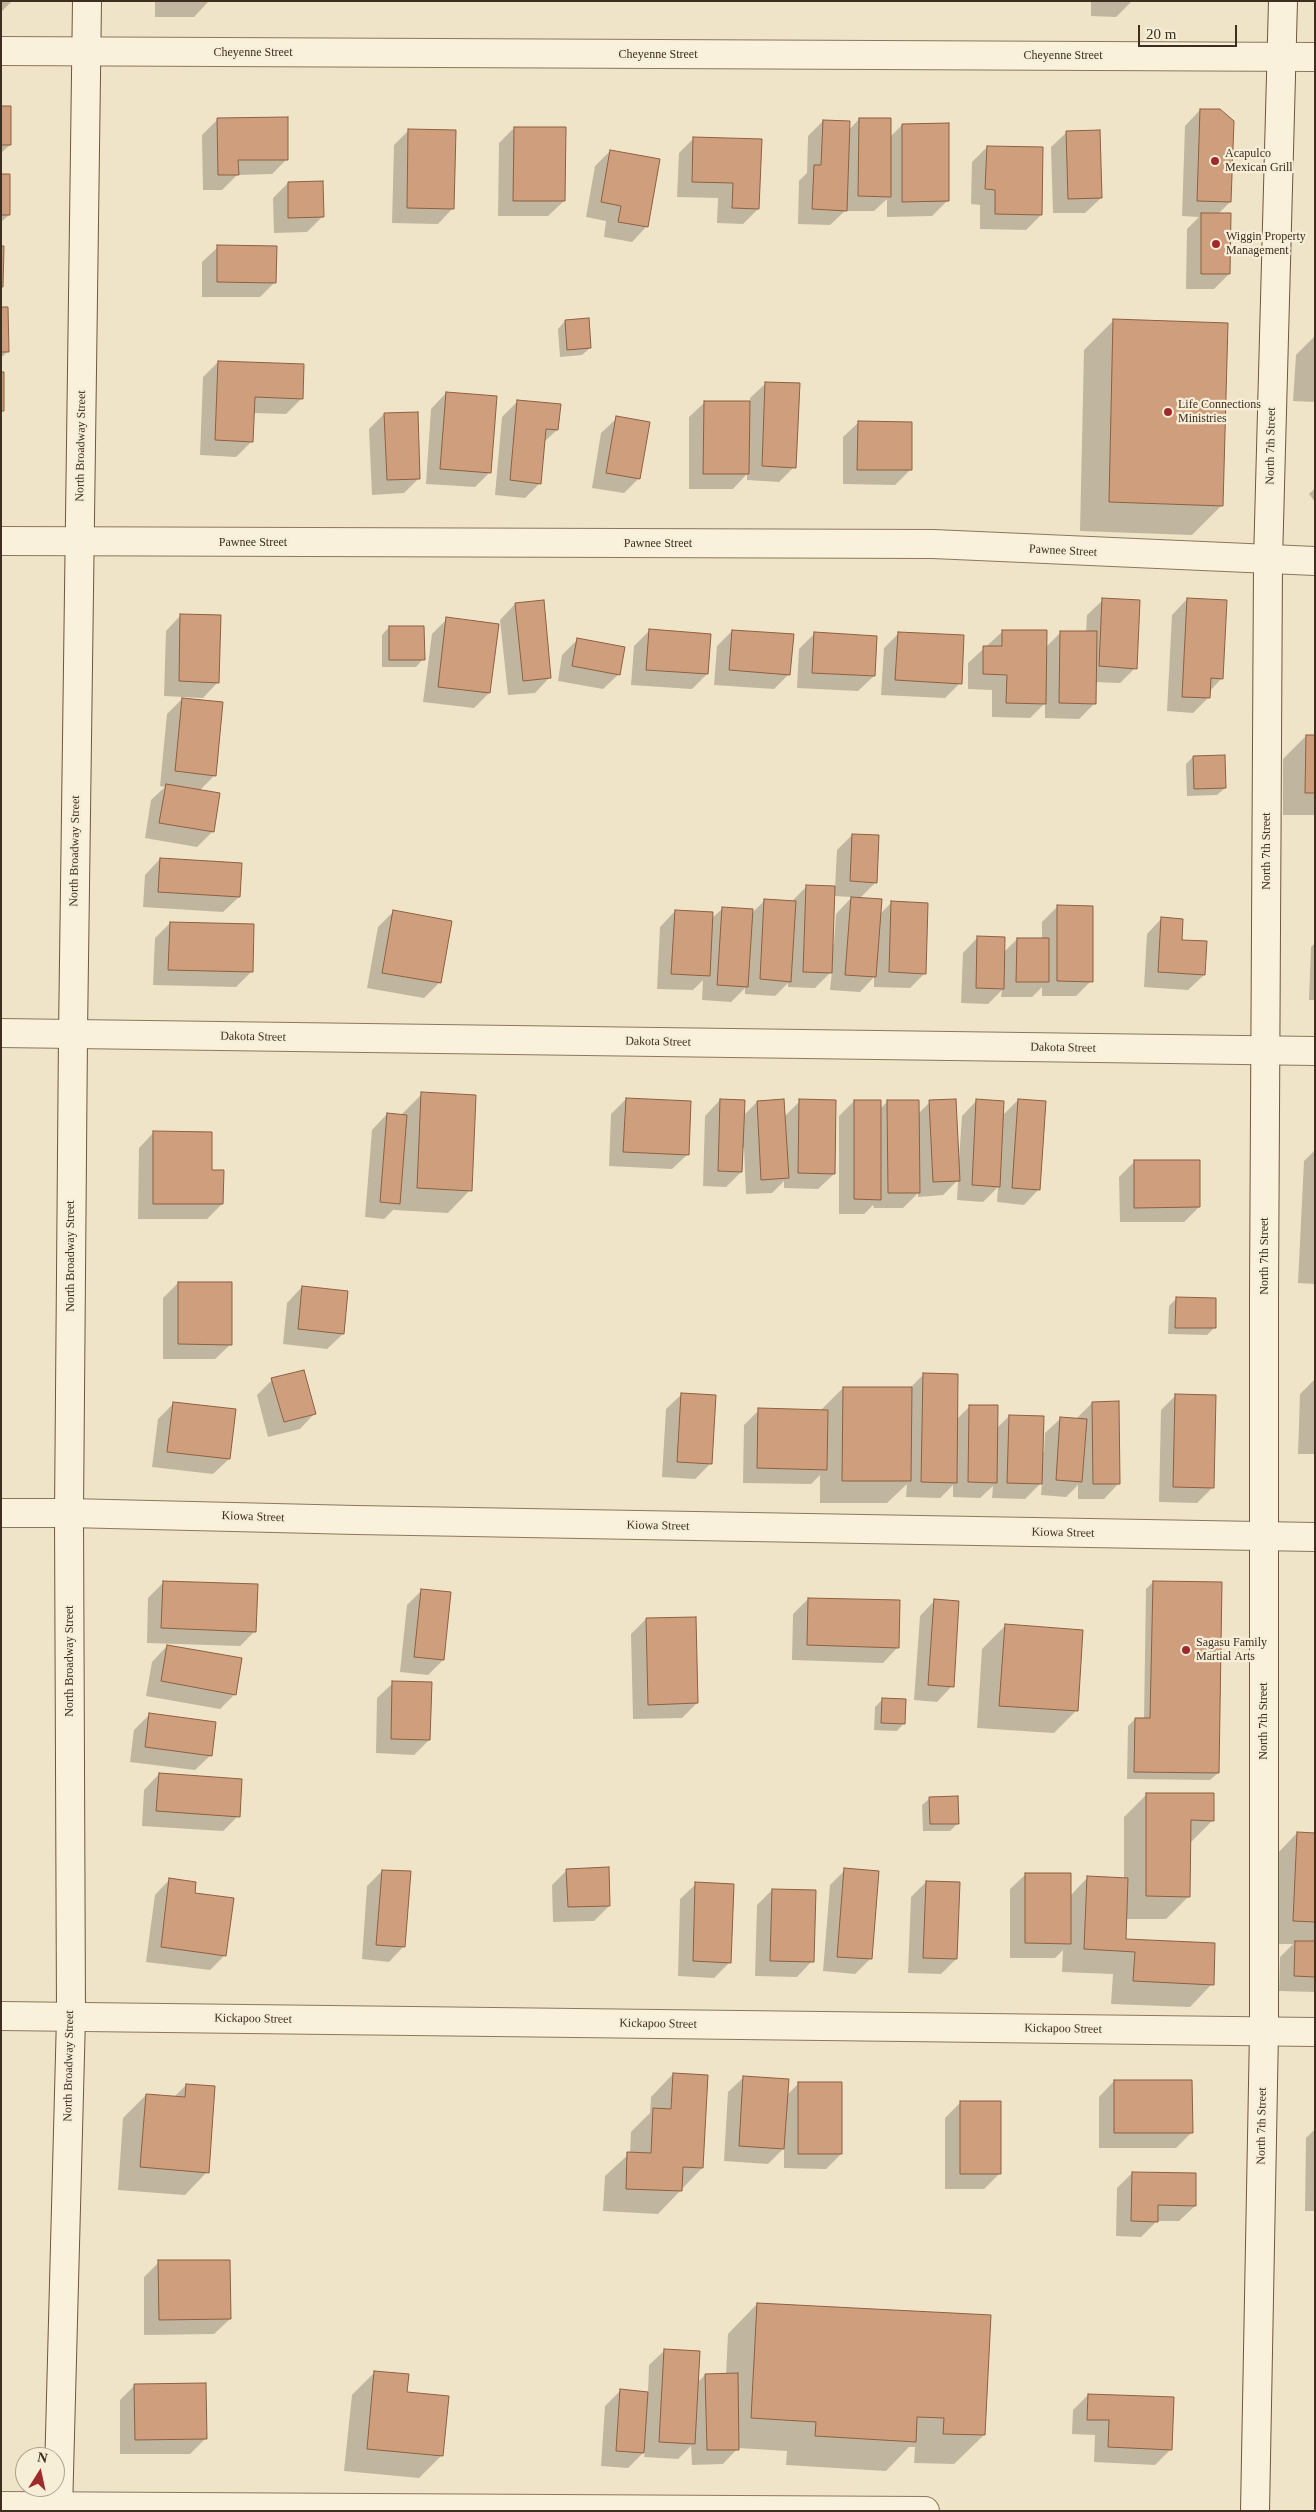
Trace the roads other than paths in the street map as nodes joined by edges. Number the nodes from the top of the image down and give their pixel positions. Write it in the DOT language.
graph roads {
  1 [pos="87,1"];
  2 [pos="1283,1"];
  3 [pos="1,51"];
  4 [pos="86,52"];
  5 [pos="1282,56"];
  6 [pos="1315,57"];
  7 [pos="1,541"];
  8 [pos="80,543"];
  9 [pos="1268,561"];
  10 [pos="1315,562"];
  11 [pos="1,1033"];
  12 [pos="73,1034"];
  13 [pos="1266,1051"];
  14 [pos="1315,1051"];
  15 [pos="1,1513"];
  16 [pos="69,1513"];
  17 [pos="1264,1536"];
  18 [pos="1315,1537"];
  19 [pos="1,2016"];
  20 [pos="71,2017"];
  21 [pos="1264,2031"];
  22 [pos="1315,2032"];
  23 [pos="1,2506"];
  24 [pos="58,2509"];
  25 [pos="925,2511"];
  26 [pos="1255,2511"];
  1 -- 4 [label="street, North Broadway Street"];
  2 -- 5 [label="street, North 7th Street"];
  3 -- 4 [label="street, Cheyenne Street"];
  4 -- 5 [label="street, Cheyenne Street"];
  4 -- 8 [label="street, North Broadway Street"];
  5 -- 6 [label="street, Cheyenne Street"];
  5 -- 9 [label="street, North 7th Street"];
  7 -- 8 [label="street, Pawnee Street"];
  8 -- 9 [label="street, Pawnee Street"];
  8 -- 12 [label="street, North Broadway Street"];
  9 -- 10 [label="street, Pawnee Street"];
  9 -- 13 [label="street, North 7th Street"];
  11 -- 12 [label="street, Dakota Street"];
  12 -- 13 [label="street, Dakota Street"];
  12 -- 16 [label="street, North Broadway Street"];
  13 -- 14 [label="street, Dakota Street"];
  13 -- 17 [label="street, North 7th Street"];
  15 -- 16 [label="street, Kiowa Street"];
  16 -- 17 [label="street, Kiowa Street"];
  16 -- 20 [label="street, North Broadway Street"];
  17 -- 18 [label="street, Kiowa Street"];
  17 -- 21 [label="street, North 7th Street"];
  19 -- 20 [label="street, Kickapoo Street"];
  20 -- 21 [label="street, Kickapoo Street"];
  20 -- 24 [label="street, North Broadway Street"];
  21 -- 22 [label="street, Kickapoo Street"];
  21 -- 26 [label="street, North 7th Street"];
  23 -- 24 [label="street"];
  24 -- 25 [label="street"];
}
